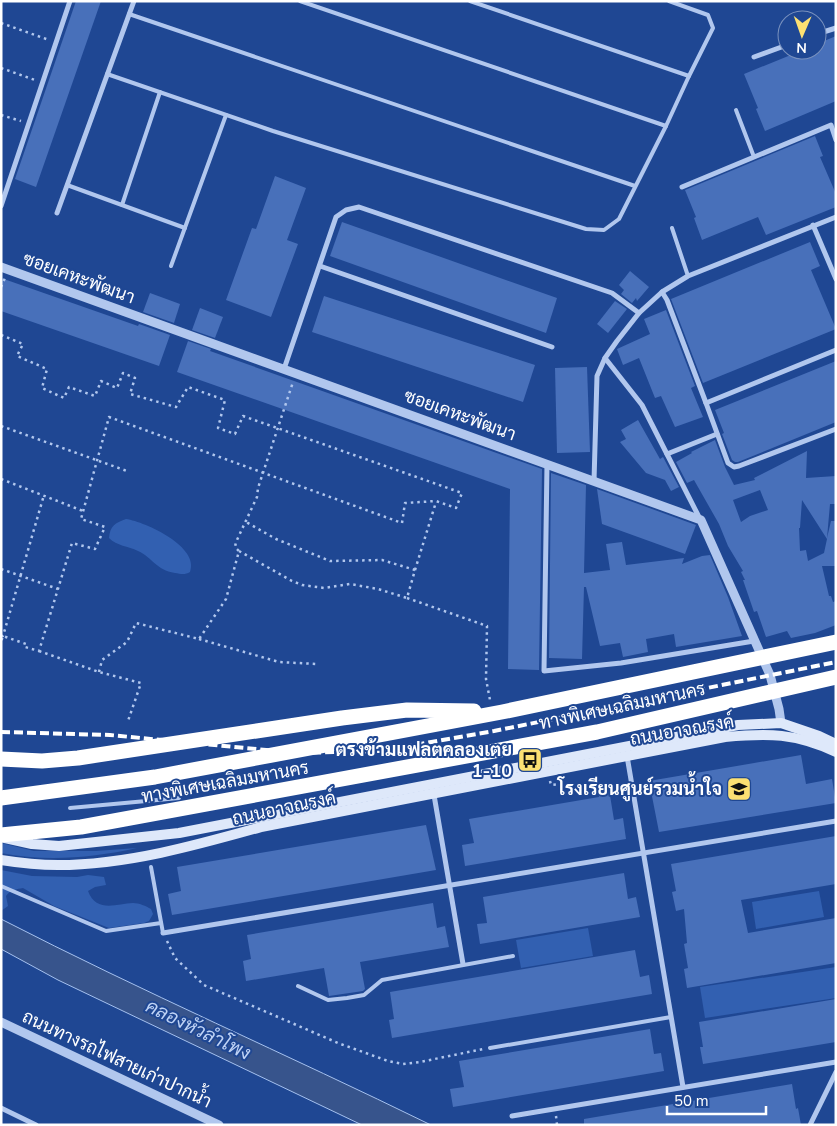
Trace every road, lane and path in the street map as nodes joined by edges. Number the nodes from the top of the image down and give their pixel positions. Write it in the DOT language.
graph roads {
  1 [pos="70,1"];
  2 [pos="134,1"];
  3 [pos="300,1"];
  4 [pos="470,1"];
  5 [pos="669,1"];
  6 [pos="129,14"];
  7 [pos="1,23"];
  8 [pos="57,42"];
  9 [pos="777,49"];
  10 [pos="754,57"];
  11 [pos="1,68"];
  12 [pos="108,74"];
  13 [pos="689,76"];
  14 [pos="43,82"];
  15 [pos="160,92"];
  16 [pos="736,110"];
  17 [pos="1,114"];
  18 [pos="226,115"];
  19 [pos="29,124"];
  20 [pos="833,124"];
  21 [pos="666,126"];
  22 [pos="836,140"];
  23 [pos="754,157"];
  24 [pos="67,185"];
  25 [pos="635,186"];
  26 [pos="682,187"];
  27 [pos="122,205"];
  28 [pos="1,206"];
  29 [pos="57,214"];
  30 [pos="836,217"];
  31 [pos="813,225"];
  32 [pos="185,228"];
  33 [pos="672,228"];
  34 [pos="171,266"];
  35 [pos="320,266"];
  36 [pos="1,267"];
  37 [pos="688,276"];
  38 [pos="836,279"];
  39 [pos="662,292"];
  40 [pos="640,313"];
  41 [pos="1,335"];
  42 [pos="552,347"];
  43 [pos="836,350"];
  44 [pos="605,358"];
  45 [pos="284,369"];
  46 [pos="296,374"];
  47 [pos="706,403"];
  48 [pos="1,426"];
  49 [pos="278,427"];
  50 [pos="836,428"];
  51 [pos="717,434"];
  52 [pos="667,454"];
  53 [pos="97,460"];
  54 [pos="547,464"];
  55 [pos="127,471"];
  56 [pos="263,472"];
  57 [pos="1,479"];
  58 [pos="594,481"];
  59 [pos="44,496"];
  60 [pos="436,501"];
  61 [pos="83,511"];
  62 [pos="701,520"];
  63 [pos="246,522"];
  64 [pos="240,551"];
  65 [pos="1,569"];
  66 [pos="415,570"];
  67 [pos="20,576"];
  68 [pos="58,589"];
  69 [pos="407,598"];
  70 [pos="2,636"];
  71 [pos="199,639"];
  72 [pos="754,641"];
  73 [pos="1,642"];
  74 [pos="836,642"];
  75 [pos="39,651"];
  76 [pos="317,664"];
  77 [pos="99,672"];
  78 [pos="836,677"];
  79 [pos="496,709"];
  80 [pos="128,721"];
  81 [pos="781,723"];
  82 [pos="782,734"];
  83 [pos="836,744"];
  84 [pos="836,752"];
  85 [pos="627,756"];
  86 [pos="1,759"];
  87 [pos="432,783"];
  88 [pos="562,783"];
  89 [pos="551,785"];
  90 [pos="434,795"];
  91 [pos="1,798"];
  92 [pos="179,798"];
  93 [pos="70,808"];
  94 [pos="836,821"];
  95 [pos="1,836"];
  96 [pos="643,853"];
  97 [pos="1,860"];
  98 [pos="151,867"];
  99 [pos="450,885"];
  100 [pos="1,886"];
  101 [pos="161,923"];
  102 [pos="163,933"];
  103 [pos="513,956"];
  104 [pos="463,964"];
  105 [pos="298,986"];
  106 [pos="671,1018"];
  107 [pos="1,1022"];
  108 [pos="490,1048"];
  109 [pos="836,1062"];
  110 [pos="836,1072"];
  111 [pos="683,1087"];
  112 [pos="1,1108"];
  113 [pos="512,1116"];
  114 [pos="36,1125"];
  115 [pos="218,1125"];
  116 [pos="810,1125"];
  1 -- 8 [label="street"];
  2 -- 6 [label="street"];
  3 -- 21 [label="lane"];
  4 -- 13 [label="lane"];
  5 -- 13 [label="lane"];
  6 -- 12 [label="street"];
  6 -- 25 [label="lane"];
  7 -- 8 [label="path"];
  8 -- 14 [label="street"];
  9 -- 10 [label="street"];
  11 -- 14 [label="path"];
  12 -- 15 [label="lane"];
  12 -- 24 [label="street"];
  13 -- 21 [label="lane"];
  14 -- 19 [label="street"];
  15 -- 18 [label="lane"];
  15 -- 27 [label="lane"];
  16 -- 23 [label="lane"];
  17 -- 19 [label="path"];
  18 -- 25 [label="lane"];
  18 -- 32 [label="lane"];
  19 -- 28 [label="street"];
  20 -- 22 [label="street"];
  20 -- 23 [label="street"];
  21 -- 25 [label="lane"];
  23 -- 26 [label="street"];
  24 -- 27 [label="lane"];
  24 -- 29 [label="street"];
  27 -- 32 [label="lane"];
  30 -- 31 [label="street"];
  31 -- 37 [label="street"];
  31 -- 38 [label="street"];
  32 -- 34 [label="lane"];
  33 -- 37 [label="lane"];
  35 -- 40 [label="street"];
  35 -- 42 [label="street"];
  35 -- 45 [label="street"];
  36 -- 45 [label="street, ซอยเคหะพัฒนา"];
  37 -- 39 [label="street"];
  39 -- 40 [label="street"];
  39 -- 47 [label="street"];
  40 -- 44 [label="street"];
  41 -- 49 [label="path"];
  43 -- 47 [label="street"];
  44 -- 52 [label="street"];
  44 -- 58 [label="street"];
  45 -- 46 [label="street, ซอยเคหะพัฒนา"];
  46 -- 49 [label="path"];
  46 -- 54 [label="street, ซอยเคหะพัฒนา"];
  47 -- 51 [label="street"];
  48 -- 53 [label="path"];
  49 -- 56 [label="path"];
  49 -- 60 [label="path"];
  50 -- 51 [label="street"];
  51 -- 52 [label="street"];
  52 -- 62 [label="street"];
  53 -- 55 [label="path"];
  53 -- 56 [label="path"];
  53 -- 61 [label="path"];
  54 -- 58 [label="street, ซอยเคหะพัฒนา"];
  54 -- 72 [label="street"];
  56 -- 60 [label="path"];
  56 -- 63 [label="path"];
  57 -- 59 [label="path"];
  58 -- 62 [label="street, ซอยเคหะพัฒนา"];
  59 -- 61 [label="path"];
  59 -- 67 [label="path"];
  60 -- 66 [label="path"];
  61 -- 68 [label="path"];
  62 -- 72 [label="street"];
  63 -- 64 [label="path"];
  63 -- 66 [label="path"];
  64 -- 69 [label="path"];
  64 -- 71 [label="path"];
  65 -- 67 [label="path"];
  66 -- 69 [label="path"];
  67 -- 68 [label="path"];
  67 -- 70 [label="path"];
  68 -- 75 [label="path"];
  69 -- 79 [label="path"];
  70 -- 73 [label="path"];
  70 -- 75 [label="path"];
  71 -- 76 [label="path"];
  71 -- 77 [label="path"];
  72 -- 81 [label="street"];
  74 -- 79 [label="highway, ทางพิเศษเฉลิมมหานคร"];
  75 -- 77 [label="path"];
  77 -- 80 [label="path"];
  78 -- 95 [label="highway, ทางพิเศษเฉลิมมหานคร"];
  79 -- 86 [label="highway"];
  79 -- 91 [label="highway, ทางพิเศษเฉลิมมหานคร"];
  81 -- 82 [label="main road"];
  81 -- 83 [label="main road, ถนนอาจณรงค์"];
  81 -- 87 [label="main road, ถนนอาจณรงค์"];
  82 -- 84 [label="main road, ถนนอาจณรงค์"];
  82 -- 85 [label="main road, ถนนอาจณรงค์"];
  85 -- 90 [label="main road, ถนนอาจณรงค์"];
  85 -- 96 [label="street"];
  87 -- 90 [label="main road"];
  87 -- 95 [label="main road, ถนนอาจณรงค์"];
  88 -- 89 [label="path"];
  90 -- 97 [label="main road, ถนนอาจณรงค์"];
  90 -- 99 [label="street"];
  92 -- 93 [label="lane"];
  94 -- 96 [label="street"];
  96 -- 99 [label="street"];
  96 -- 106 [label="street"];
  98 -- 101 [label="lane"];
  99 -- 102 [label="street"];
  99 -- 104 [label="street"];
  100 -- 101 [label="lane"];
  101 -- 102 [label="lane"];
  102 -- 108 [label="path"];
  103 -- 104 [label="lane"];
  104 -- 105 [label="lane"];
  106 -- 108 [label="lane"];
  106 -- 111 [label="street"];
  107 -- 115 [label="street, ถนนทางรถไฟสายเก่าปากน้ำ"];
  109 -- 111 [label="street"];
  110 -- 116 [label="street"];
  111 -- 113 [label="street"];
  112 -- 114 [label="street"];
}
